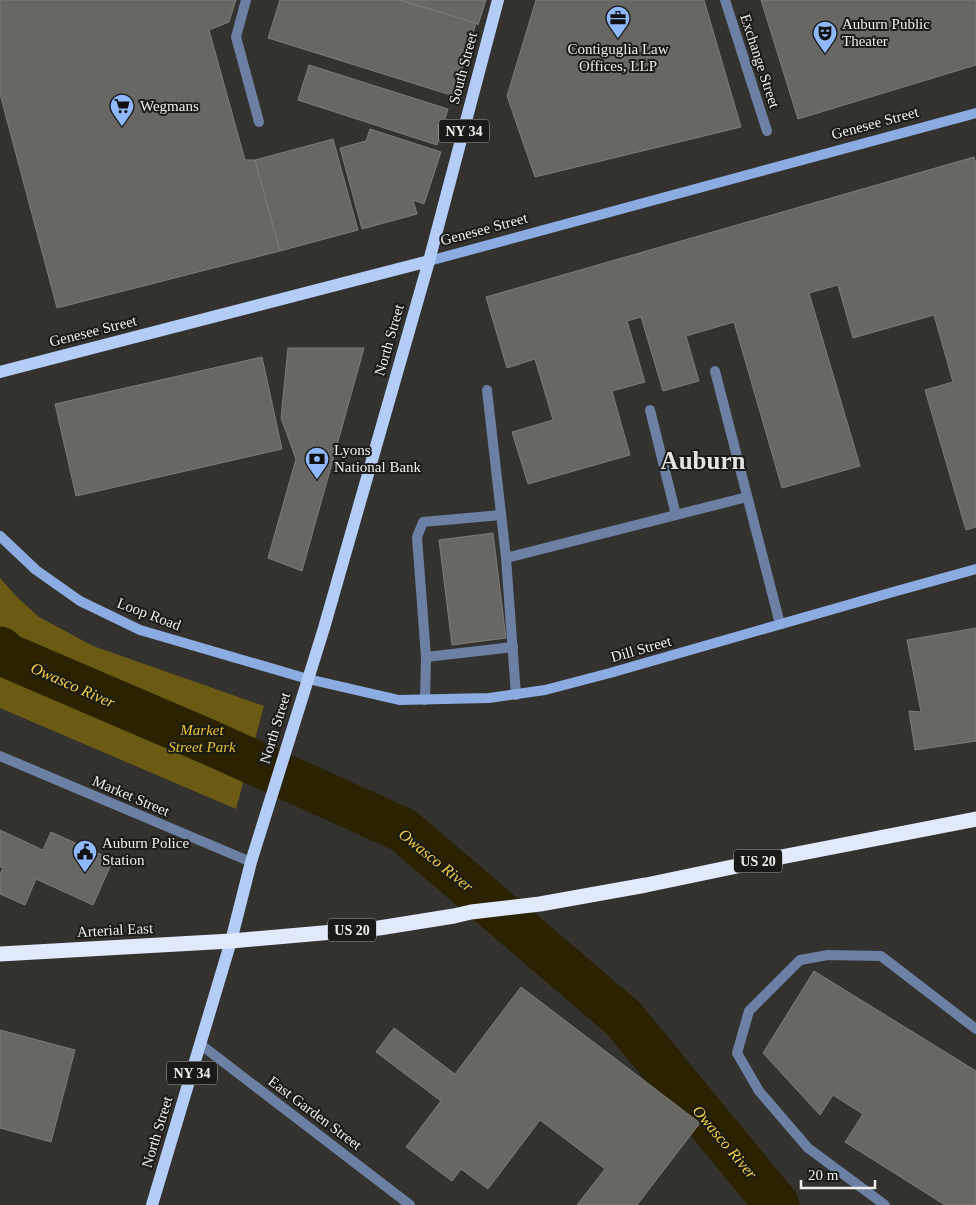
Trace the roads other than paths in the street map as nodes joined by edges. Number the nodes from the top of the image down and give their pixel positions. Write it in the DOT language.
graph roads {
  1 [pos="246,0"];
  2 [pos="498,0"];
  3 [pos="725,0"];
  4 [pos="976,113"];
  5 [pos="260,122"];
  6 [pos="767,131"];
  7 [pos="429,261"];
  8 [pos="715,371"];
  9 [pos="0,372"];
  10 [pos="487,390"];
  11 [pos="650,410"];
  12 [pos="747,496"];
  13 [pos="676,514"];
  14 [pos="501,515"];
  15 [pos="0,536"];
  16 [pos="506,558"];
  17 [pos="976,569"];
  18 [pos="780,624"];
  19 [pos="513,648"];
  20 [pos="426,657"];
  21 [pos="308,679"];
  22 [pos="516,694"];
  23 [pos="425,700"];
  24 [pos="0,756"];
  25 [pos="976,819"];
  26 [pos="251,862"];
  27 [pos="231,941"];
  28 [pos="0,954"];
  29 [pos="976,1030"];
  30 [pos="200,1044"];
  31 [pos="152,1205"];
  32 [pos="410,1205"];
  33 [pos="885,1205"];
  1 -- 5 [label="street"];
  2 -- 7 [label="main road, South Street / NY 34"];
  3 -- 6 [label="street, Exchange Street"];
  4 -- 7 [label="street, Genesee Street"];
  7 -- 9 [label="main road, Genesee Street"];
  7 -- 21 [label="main road, North Street / NY 34"];
  8 -- 12 [label="street"];
  10 -- 14 [label="street"];
  11 -- 13 [label="street"];
  12 -- 13 [label="street"];
  12 -- 18 [label="street"];
  13 -- 16 [label="street"];
  14 -- 16 [label="street"];
  14 -- 20 [label="street"];
  15 -- 21 [label="street, Loop Road"];
  16 -- 19 [label="street"];
  17 -- 18 [label="street, Dill Street"];
  18 -- 22 [label="street, Dill Street"];
  19 -- 20 [label="street"];
  19 -- 22 [label="street"];
  20 -- 23 [label="street"];
  21 -- 23 [label="street, Dill Street"];
  21 -- 26 [label="main road, North Street / NY 34"];
  22 -- 23 [label="street, Dill Street"];
  24 -- 26 [label="street, Market Street"];
  25 -- 27 [label="highway, US 20"];
  26 -- 27 [label="main road, North Street / NY 34"];
  27 -- 28 [label="highway, Arterial East / US 20"];
  27 -- 30 [label="main road, North Street / NY 34"];
  29 -- 33 [label="street"];
  30 -- 31 [label="main road, North Street / NY 34"];
  30 -- 32 [label="street, East Garden Street"];
}
